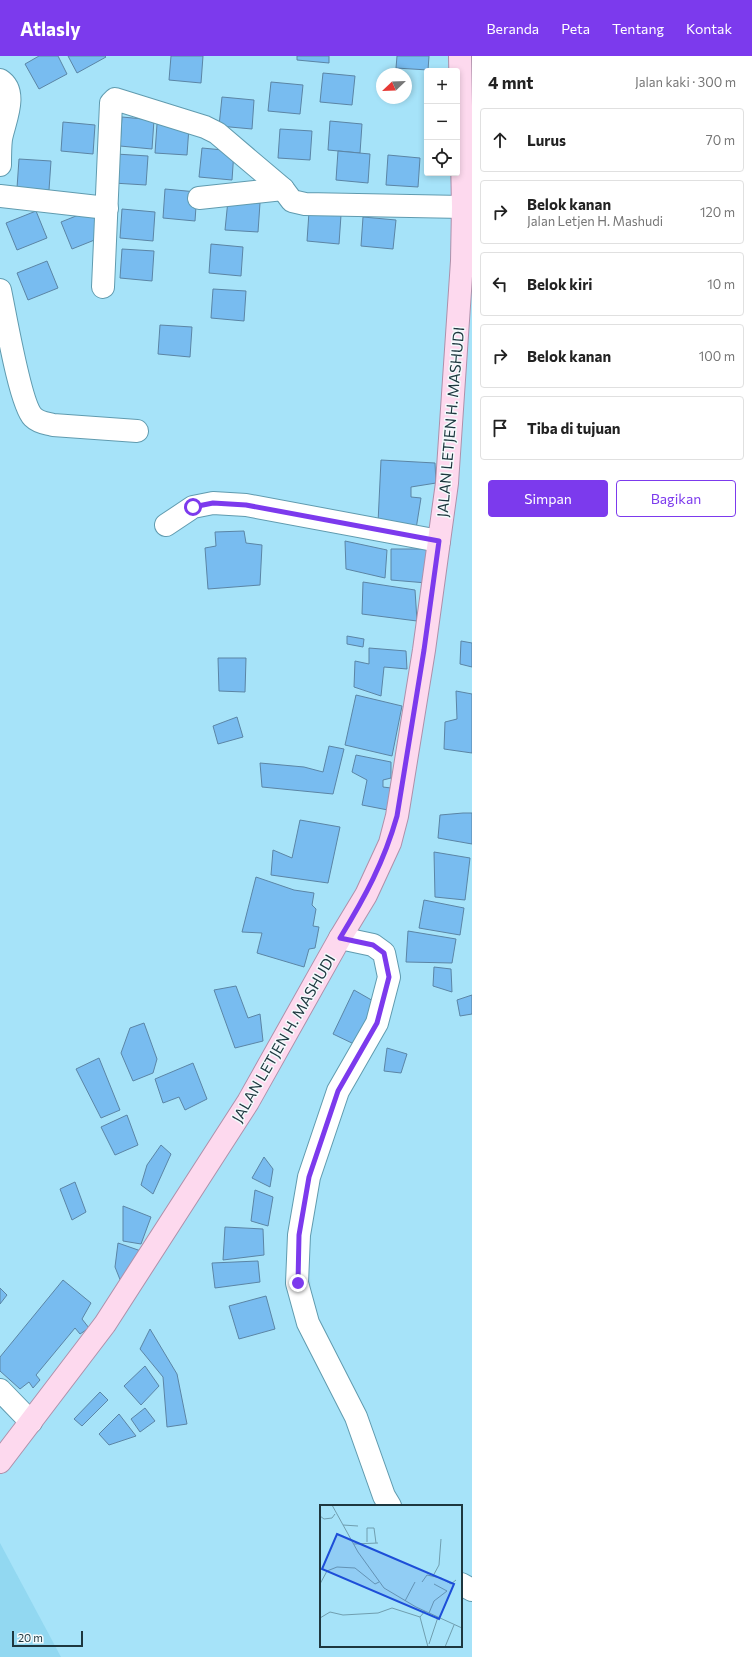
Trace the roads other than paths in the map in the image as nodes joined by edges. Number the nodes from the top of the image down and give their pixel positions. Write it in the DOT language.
graph roads {
  1 [pos="460,56"];
  2 [pos="466,78"];
  3 [pos="0,80"];
  4 [pos="0,165"];
  5 [pos="283,189"];
  6 [pos="0,196"];
  7 [pos="199,198"];
  8 [pos="463,207"];
  9 [pos="107,208"];
  10 [pos="467,263"];
  11 [pos="103,287"];
  12 [pos="0,290"];
  13 [pos="5,339"];
  14 [pos="137,431"];
  15 [pos="166,525"];
  16 [pos="439,541"];
  17 [pos="340,938"];
  18 [pos="0,1390"];
  19 [pos="31,1422"];
  20 [pos="0,1462"];
  21 [pos="389,1505"];
  22 [pos="462,1585"];
  23 [pos="472,1590"];
  1 -- 2 [label="main road, JALAN LETJEN H. MASHUDI"];
  2 -- 8 [label="main road, JALAN LETJEN H. MASHUDI"];
  3 -- 4 [label="street"];
  5 -- 7 [label="street"];
  5 -- 8 [label="street"];
  5 -- 9 [label="street"];
  6 -- 9 [label="street"];
  8 -- 10 [label="main road, JALAN LETJEN H. MASHUDI"];
  9 -- 11 [label="street"];
  10 -- 16 [label="main road, JALAN LETJEN H. MASHUDI"];
  12 -- 13 [label="street"];
  13 -- 14 [label="street"];
  15 -- 16 [label="street"];
  16 -- 17 [label="main road, JALAN LETJEN H. MASHUDI"];
  17 -- 19 [label="main road, JALAN LETJEN H. MASHUDI"];
  17 -- 21 [label="street"];
  18 -- 19 [label="street"];
  19 -- 20 [label="main road, JALAN LETJEN H. MASHUDI"];
  22 -- 23 [label="street"];
}
